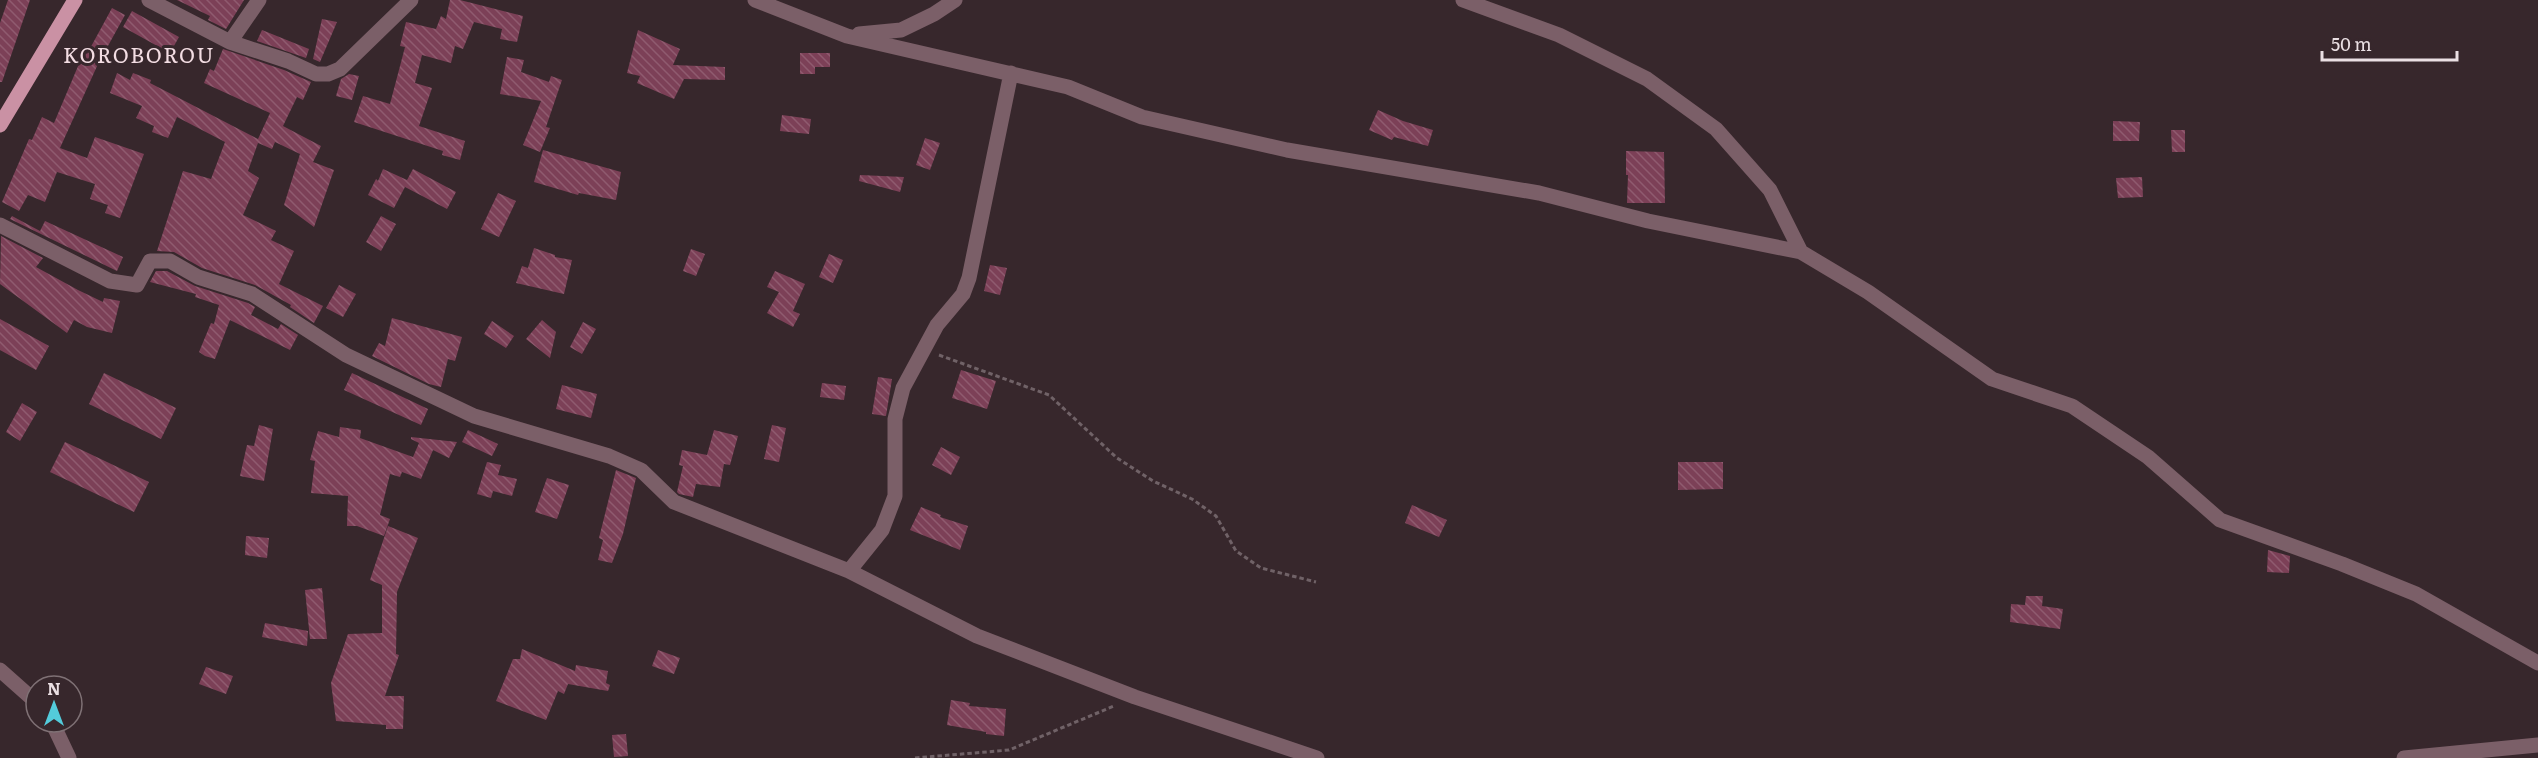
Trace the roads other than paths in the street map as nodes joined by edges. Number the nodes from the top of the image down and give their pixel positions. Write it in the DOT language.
graph roads {
  1 [pos="75,0"];
  2 [pos="149,0"];
  3 [pos="259,0"];
  4 [pos="411,0"];
  5 [pos="755,0"];
  6 [pos="955,0"];
  7 [pos="1463,0"];
  8 [pos="847,36"];
  9 [pos="230,42"];
  10 [pos="1011,73"];
  11 [pos="0,125"];
  12 [pos="0,225"];
  13 [pos="1802,252"];
  14 [pos="849,571"];
  15 [pos="2538,663"];
  16 [pos="0,670"];
  17 [pos="24,691"];
  18 [pos="58,734"];
  19 [pos="2538,745"];
  20 [pos="69,758"];
  21 [pos="1317,758"];
  22 [pos="2404,758"];
  1 -- 11 [label="main road"];
  2 -- 9 [label="street"];
  3 -- 9 [label="street"];
  4 -- 9 [label="street"];
  5 -- 8 [label="street"];
  6 -- 8 [label="street"];
  7 -- 13 [label="street"];
  8 -- 10 [label="street"];
  10 -- 13 [label="street"];
  10 -- 14 [label="street"];
  12 -- 14 [label="street"];
  13 -- 15 [label="street"];
  14 -- 21 [label="street"];
  16 -- 17 [label="street"];
  18 -- 20 [label="street"];
  19 -- 22 [label="street"];
}
